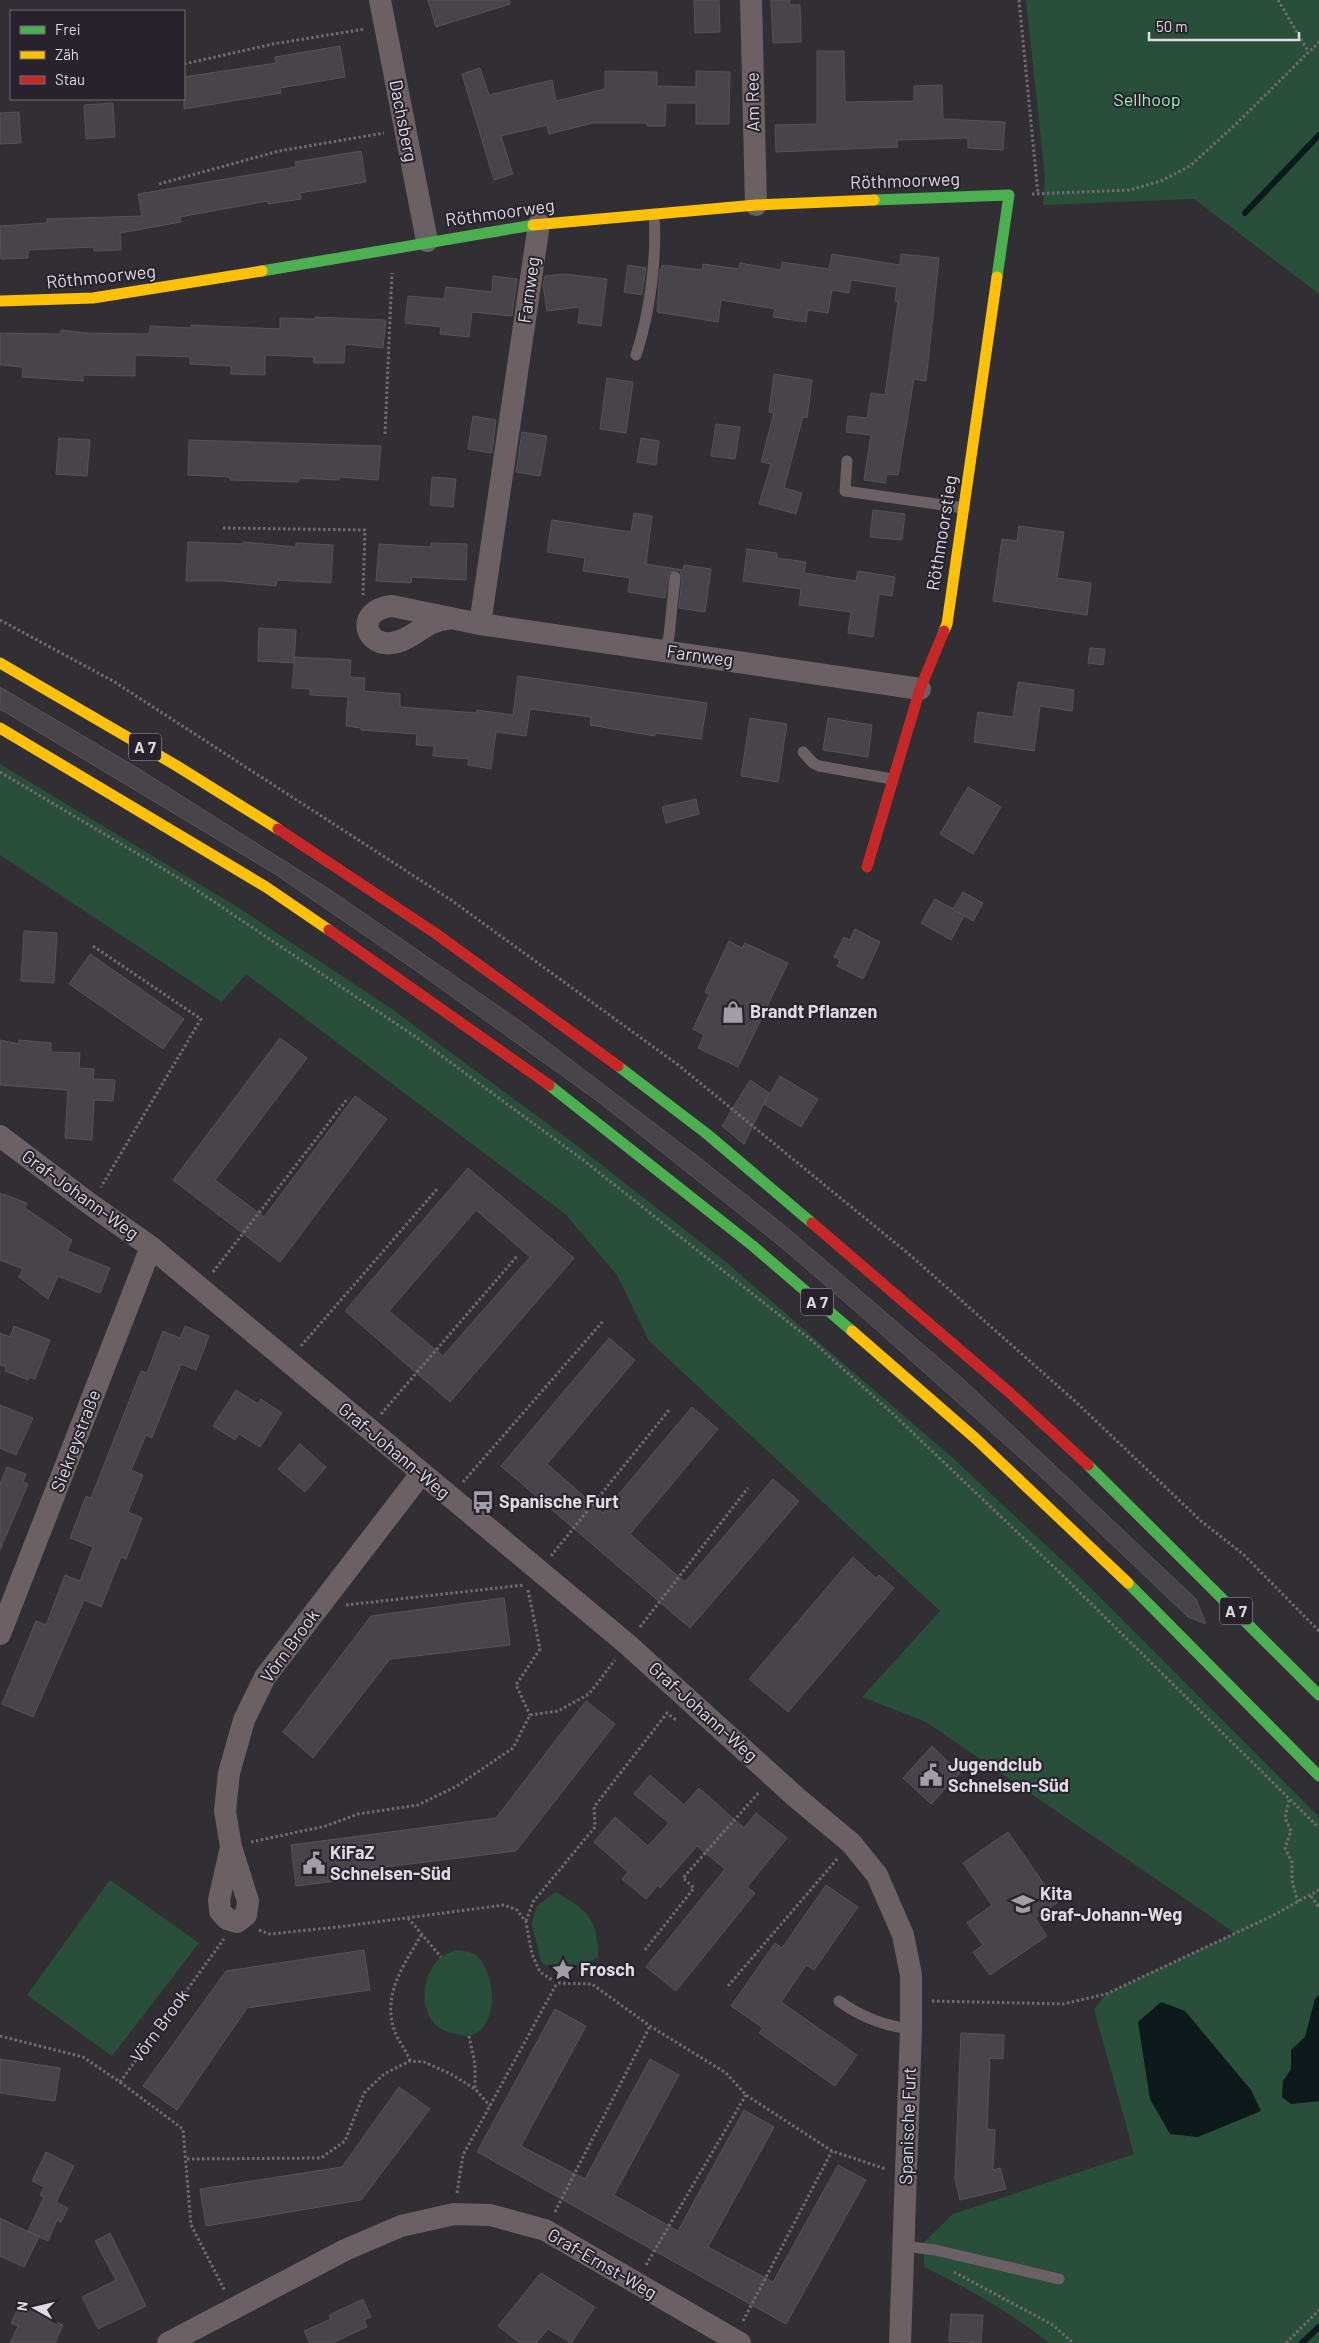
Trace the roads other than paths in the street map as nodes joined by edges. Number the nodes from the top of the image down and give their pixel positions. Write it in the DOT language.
graph roads {
  1 [pos="380,0"];
  2 [pos="751,0"];
  3 [pos="1009,195"];
  4 [pos="756,205"];
  5 [pos="654,214"];
  6 [pos="539,224"];
  7 [pos="427,241"];
  8 [pos="0,301"];
  9 [pos="636,355"];
  10 [pos="847,461"];
  11 [pos="964,508"];
  12 [pos="675,577"];
  13 [pos="451,618"];
  14 [pos="480,624"];
  15 [pos="665,651"];
  16 [pos="0,663"];
  17 [pos="920,689"];
  18 [pos="0,728"];
  19 [pos="803,752"];
  20 [pos="892,779"];
  21 [pos="867,866"];
  22 [pos="0,1136"];
  23 [pos="151,1247"];
  24 [pos="421,1474"];
  25 [pos="0,1634"];
  26 [pos="1319,1695"];
  27 [pos="1319,1776"];
  28 [pos="893,1912"];
  29 [pos="237,1922"];
  30 [pos="838,2001"];
  31 [pos="911,2029"];
  32 [pos="904,2246"];
  33 [pos="1058,2279"];
  34 [pos="737,2341"];
  35 [pos="168,2343"];
  36 [pos="900,2343"];
  1 -- 7 [label="street, Dachsberg"];
  2 -- 4 [label="street, Am Ree"];
  3 -- 4 [label="main road, Röthmoorweg"];
  3 -- 11 [label="main road, Röthmoorstieg"];
  4 -- 5 [label="main road, Röthmoorweg"];
  5 -- 6 [label="main road, Röthmoorweg"];
  5 -- 9 [label="lane"];
  6 -- 7 [label="main road, Röthmoorweg"];
  6 -- 14 [label="street, Farnweg"];
  7 -- 8 [label="main road, Röthmoorweg"];
  10 -- 11 [label="lane"];
  11 -- 17 [label="main road, Röthmoorstieg"];
  12 -- 15 [label="lane"];
  13 -- 13 [label="street, Farnweg"];
  13 -- 14 [label="street, Farnweg"];
  14 -- 15 [label="street, Farnweg"];
  15 -- 17 [label="street, Farnweg"];
  16 -- 26 [label="main road, A 7"];
  17 -- 20 [label="main road, Röthmoorstieg"];
  18 -- 27 [label="main road, A 7"];
  19 -- 20 [label="lane"];
  20 -- 21 [label="main road, Röthmoorstieg"];
  22 -- 23 [label="street, Graf-Johann-Weg"];
  23 -- 24 [label="street, Graf-Johann-Weg"];
  23 -- 25 [label="street, Siekreystraße"];
  24 -- 28 [label="street, Graf-Johann-Weg"];
  24 -- 29 [label="street, Vörn Brook"];
  28 -- 31 [label="street, Spanische Furt"];
  30 -- 31 [label="lane"];
  31 -- 32 [label="street, Spanische Furt"];
  32 -- 33 [label="lane"];
  32 -- 36 [label="street, Spanische Furt"];
  34 -- 35 [label="street, Graf-Ernst-Weg"];
}
